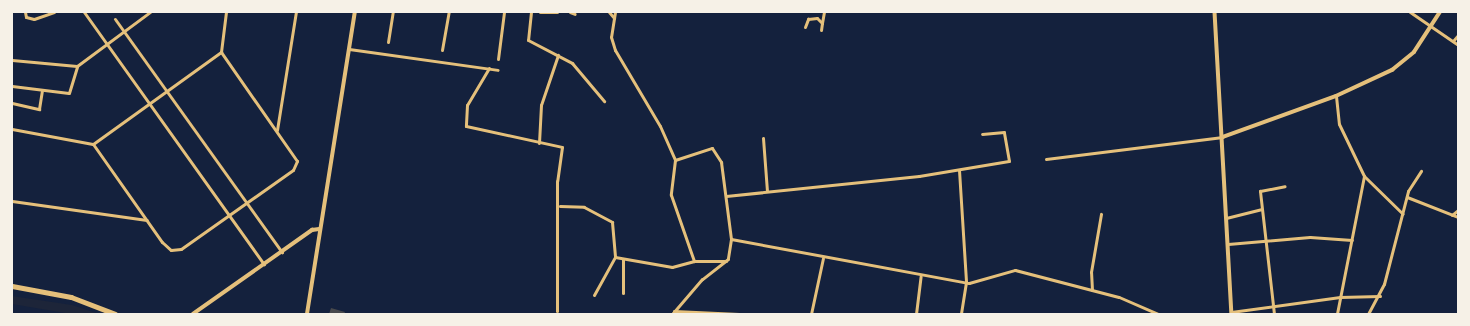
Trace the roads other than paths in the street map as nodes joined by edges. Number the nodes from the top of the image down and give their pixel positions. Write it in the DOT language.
graph roads {
  1 [pos="25,12"];
  2 [pos="54,12"];
  3 [pos="84,12"];
  4 [pos="150,12"];
  5 [pos="226,12"];
  6 [pos="296,12"];
  7 [pos="355,12"];
  8 [pos="393,12"];
  9 [pos="449,12"];
  10 [pos="504,12"];
  11 [pos="531,12"];
  12 [pos="540,12"];
  13 [pos="557,12"];
  14 [pos="570,12"];
  15 [pos="609,12"];
  16 [pos="615,12"];
  17 [pos="811,12"];
  18 [pos="824,12"];
  19 [pos="1215,12"];
  20 [pos="1410,12"];
  21 [pos="1440,12"];
  22 [pos="575,14"];
  23 [pos="614,18"];
  24 [pos="810,18"];
  25 [pos="115,19"];
  26 [pos="822,23"];
  27 [pos="1432,26"];
  28 [pos="805,27"];
  29 [pos="821,30"];
  30 [pos="124,32"];
  31 [pos="1458,35"];
  32 [pos="1453,41"];
  33 [pos="388,42"];
  34 [pos="1458,45"];
  35 [pos="108,46"];
  36 [pos="349,49"];
  37 [pos="442,50"];
  38 [pos="221,52"];
  39 [pos="558,55"];
  40 [pos="498,59"];
  41 [pos="12,60"];
  42 [pos="77,66"];
  43 [pos="489,68"];
  44 [pos="498,70"];
  45 [pos="12,86"];
  46 [pos="42,91"];
  47 [pos="167,91"];
  48 [pos="1336,96"];
  49 [pos="604,101"];
  50 [pos="12,103"];
  51 [pos="1458,103"];
  52 [pos="149,104"];
  53 [pos="1458,108"];
  54 [pos="12,130"];
  55 [pos="277,130"];
  56 [pos="982,134"];
  57 [pos="1223,137"];
  58 [pos="763,138"];
  59 [pos="539,143"];
  60 [pos="93,144"];
  61 [pos="1046,159"];
  62 [pos="675,160"];
  63 [pos="960,170"];
  64 [pos="1421,171"];
  65 [pos="1364,176"];
  66 [pos="1285,186"];
  67 [pos="767,191"];
  68 [pos="726,196"];
  69 [pos="1407,197"];
  70 [pos="12,201"];
  71 [pos="246,203"];
  72 [pos="560,206"];
  73 [pos="1261,209"];
  74 [pos="1458,210"];
  75 [pos="1101,214"];
  76 [pos="1403,214"];
  77 [pos="229,215"];
  78 [pos="1452,215"];
  79 [pos="1458,217"];
  80 [pos="1226,218"];
  81 [pos="147,220"];
  82 [pos="319,229"];
  83 [pos="731,239"];
  84 [pos="1352,240"];
  85 [pos="1268,241"];
  86 [pos="1228,244"];
  87 [pos="282,252"];
  88 [pos="615,257"];
  89 [pos="823,258"];
  90 [pos="623,259"];
  91 [pos="726,261"];
  92 [pos="694,262"];
  93 [pos="264,264"];
  94 [pos="921,276"];
  95 [pos="966,282"];
  96 [pos="12,286"];
  97 [pos="1092,290"];
  98 [pos="622,293"];
  99 [pos="594,295"];
  100 [pos="1380,296"];
  101 [pos="1340,297"];
  102 [pos="1274,306"];
  103 [pos="1148,309"];
  104 [pos="557,311"];
  105 [pos="673,312"];
  106 [pos="1232,313"];
  107 [pos="115,314"];
  108 [pos="193,314"];
  109 [pos="307,314"];
  110 [pos="739,314"];
  111 [pos="812,314"];
  112 [pos="916,314"];
  113 [pos="961,314"];
  114 [pos="1146,314"];
  115 [pos="1158,314"];
  116 [pos="1274,314"];
  117 [pos="1337,314"];
  118 [pos="1368,314"];
  1 -- 2 [label="street"];
  3 -- 35 [label="street"];
  4 -- 30 [label="street"];
  5 -- 38 [label="street"];
  6 -- 55 [label="street"];
  7 -- 36 [label="street"];
  8 -- 33 [label="street"];
  9 -- 37 [label="street"];
  10 -- 40 [label="street"];
  11 -- 39 [label="street"];
  12 -- 13 [label="street"];
  14 -- 22 [label="street"];
  15 -- 23 [label="street"];
  16 -- 23 [label="street"];
  17 -- 24 [label="street"];
  18 -- 26 [label="street"];
  19 -- 57 [label="street"];
  20 -- 27 [label="street"];
  21 -- 27 [label="street"];
  23 -- 62 [label="street"];
  24 -- 26 [label="street"];
  24 -- 28 [label="street"];
  25 -- 30 [label="street"];
  26 -- 29 [label="street"];
  27 -- 32 [label="street"];
  27 -- 48 [label="street"];
  30 -- 35 [label="street"];
  30 -- 47 [label="street"];
  31 -- 32 [label="street"];
  32 -- 34 [label="street"];
  35 -- 42 [label="street"];
  35 -- 52 [label="street"];
  36 -- 43 [label="street"];
  36 -- 82 [label="street"];
  38 -- 47 [label="street"];
  38 -- 55 [label="street"];
  39 -- 49 [label="street"];
  39 -- 59 [label="street"];
  41 -- 42 [label="street"];
  42 -- 46 [label="street"];
  43 -- 44 [label="street"];
  43 -- 59 [label="street"];
  45 -- 46 [label="street"];
  46 -- 50 [label="street"];
  47 -- 52 [label="street"];
  47 -- 71 [label="street"];
  48 -- 57 [label="street"];
  48 -- 65 [label="street"];
  51 -- 53 [label="street"];
  52 -- 60 [label="street"];
  52 -- 77 [label="street"];
  54 -- 60 [label="street"];
  55 -- 71 [label="street"];
  56 -- 63 [label="street"];
  57 -- 61 [label="street"];
  57 -- 80 [label="street"];
  58 -- 67 [label="street"];
  59 -- 72 [label="street"];
  60 -- 81 [label="street"];
  62 -- 68 [label="street"];
  62 -- 92 [label="street"];
  63 -- 67 [label="street"];
  63 -- 95 [label="street"];
  64 -- 69 [label="street"];
  65 -- 76 [label="street"];
  65 -- 84 [label="street"];
  66 -- 73 [label="street"];
  67 -- 68 [label="street"];
  68 -- 83 [label="street"];
  69 -- 76 [label="street"];
  69 -- 78 [label="street"];
  70 -- 81 [label="street"];
  71 -- 77 [label="street"];
  71 -- 87 [label="street"];
  72 -- 88 [label="street"];
  72 -- 104 [label="street"];
  73 -- 80 [label="street"];
  73 -- 85 [label="street"];
  74 -- 78 [label="street"];
  75 -- 97 [label="street"];
  76 -- 100 [label="street"];
  77 -- 81 [label="street"];
  77 -- 93 [label="street"];
  78 -- 79 [label="street"];
  80 -- 86 [label="street"];
  82 -- 87 [label="street"];
  82 -- 109 [label="street"];
  83 -- 89 [label="street"];
  83 -- 91 [label="street"];
  84 -- 85 [label="street"];
  84 -- 101 [label="street"];
  85 -- 86 [label="street"];
  85 -- 102 [label="street"];
  86 -- 106 [label="street"];
  87 -- 93 [label="street"];
  88 -- 90 [label="street"];
  88 -- 99 [label="street"];
  89 -- 94 [label="street"];
  89 -- 111 [label="street"];
  90 -- 92 [label="street"];
  90 -- 98 [label="street"];
  91 -- 92 [label="street"];
  91 -- 105 [label="street"];
  93 -- 108 [label="street"];
  94 -- 95 [label="street"];
  94 -- 112 [label="street"];
  95 -- 97 [label="street"];
  95 -- 113 [label="street"];
  96 -- 107 [label="highway"];
  97 -- 103 [label="street"];
  100 -- 101 [label="street"];
  100 -- 118 [label="street"];
  101 -- 102 [label="street"];
  101 -- 117 [label="street"];
  102 -- 106 [label="street"];
  102 -- 116 [label="street"];
  103 -- 114 [label="street"];
  103 -- 115 [label="street"];
  105 -- 110 [label="street"];
}
